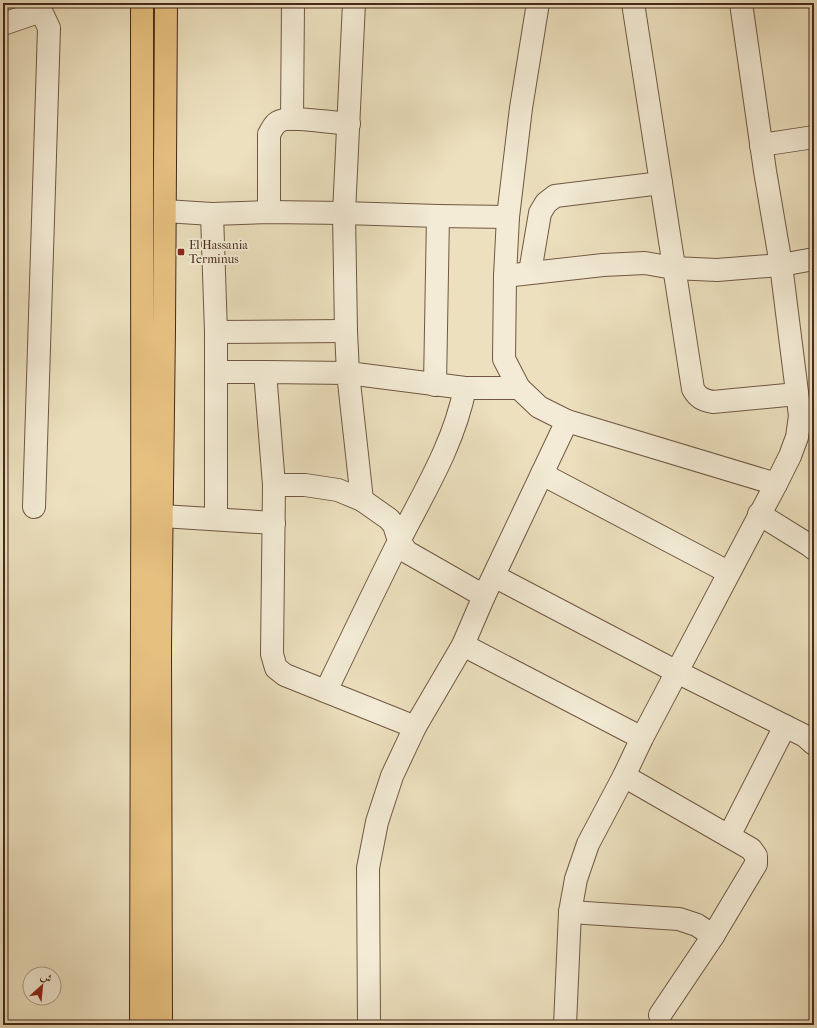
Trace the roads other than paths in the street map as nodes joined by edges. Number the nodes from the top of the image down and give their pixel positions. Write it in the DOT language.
graph roads {
  1 [pos="142,3"];
  2 [pos="166,3"];
  3 [pos="293,3"];
  4 [pos="354,3"];
  5 [pos="538,3"];
  6 [pos="633,3"];
  7 [pos="741,3"];
  8 [pos="3,24"];
  9 [pos="292,119"];
  10 [pos="349,124"];
  11 [pos="814,137"];
  12 [pos="760,145"];
  13 [pos="661,183"];
  14 [pos="165,210"];
  15 [pos="269,212"];
  16 [pos="344,213"];
  17 [pos="212,214"];
  18 [pos="438,216"];
  19 [pos="508,217"];
  20 [pos="814,259"];
  21 [pos="781,265"];
  22 [pos="673,268"];
  23 [pos="530,272"];
  24 [pos="505,276"];
  25 [pos="346,331"];
  26 [pos="216,332"];
  27 [pos="216,372"];
  28 [pos="265,372"];
  29 [pos="348,373"];
  30 [pos="436,385"];
  31 [pos="465,388"];
  32 [pos="519,388"];
  33 [pos="803,405"];
  34 [pos="567,421"];
  35 [pos="542,474"];
  36 [pos="776,484"];
  37 [pos="274,485"];
  38 [pos="362,500"];
  39 [pos="34,506"];
  40 [pos="759,514"];
  41 [pos="162,516"];
  42 [pos="216,519"];
  43 [pos="274,523"];
  44 [pos="399,541"];
  45 [pos="814,549"];
  46 [pos="728,572"];
  47 [pos="494,576"];
  48 [pos="484,596"];
  49 [pos="463,645"];
  50 [pos="677,672"];
  51 [pos="326,691"];
  52 [pos="785,726"];
  53 [pos="415,727"];
  54 [pos="642,738"];
  55 [pos="814,744"];
  56 [pos="624,776"];
  57 [pos="729,836"];
  58 [pos="570,912"];
  59 [pos="712,936"];
  60 [pos="660,1015"];
  61 [pos="141,1025"];
  62 [pos="161,1025"];
  63 [pos="369,1025"];
  64 [pos="565,1025"];
  1 -- 61 [label="highway"];
  2 -- 14 [label="highway"];
  3 -- 9 [label="street"];
  4 -- 10 [label="street"];
  5 -- 19 [label="street"];
  6 -- 13 [label="street"];
  7 -- 12 [label="street"];
  8 -- 39 [label="street"];
  9 -- 10 [label="street"];
  9 -- 15 [label="street"];
  10 -- 16 [label="street"];
  11 -- 12 [label="street"];
  12 -- 21 [label="street"];
  13 -- 22 [label="street"];
  13 -- 23 [label="street"];
  14 -- 17 [label="street"];
  14 -- 41 [label="highway"];
  15 -- 16 [label="street"];
  15 -- 17 [label="street"];
  16 -- 18 [label="street"];
  16 -- 25 [label="street"];
  17 -- 26 [label="street"];
  18 -- 19 [label="street"];
  18 -- 30 [label="street"];
  19 -- 24 [label="street"];
  20 -- 21 [label="street"];
  21 -- 22 [label="street"];
  21 -- 33 [label="street"];
  22 -- 23 [label="street"];
  22 -- 33 [label="street"];
  23 -- 24 [label="street"];
  24 -- 32 [label="street"];
  25 -- 26 [label="street"];
  25 -- 29 [label="street"];
  26 -- 27 [label="street"];
  27 -- 28 [label="street"];
  27 -- 42 [label="street"];
  28 -- 29 [label="street"];
  28 -- 37 [label="street"];
  29 -- 30 [label="street"];
  29 -- 38 [label="street"];
  30 -- 31 [label="street"];
  31 -- 32 [label="street"];
  31 -- 44 [label="street"];
  32 -- 34 [label="street"];
  33 -- 36 [label="street"];
  34 -- 35 [label="street"];
  34 -- 36 [label="street"];
  35 -- 46 [label="street"];
  35 -- 47 [label="street"];
  36 -- 40 [label="street"];
  37 -- 38 [label="street"];
  37 -- 43 [label="street"];
  38 -- 44 [label="street"];
  40 -- 45 [label="street"];
  40 -- 46 [label="street"];
  41 -- 42 [label="street"];
  41 -- 62 [label="highway"];
  42 -- 43 [label="street"];
  43 -- 51 [label="street"];
  44 -- 48 [label="street"];
  44 -- 51 [label="street"];
  46 -- 50 [label="street"];
  47 -- 48 [label="street"];
  47 -- 50 [label="street"];
  48 -- 49 [label="street"];
  49 -- 53 [label="street"];
  49 -- 54 [label="street"];
  50 -- 52 [label="street"];
  50 -- 54 [label="street"];
  51 -- 53 [label="street"];
  52 -- 55 [label="street"];
  52 -- 57 [label="street"];
  53 -- 63 [label="street"];
  54 -- 56 [label="street"];
  56 -- 57 [label="street"];
  56 -- 58 [label="street"];
  57 -- 59 [label="street"];
  58 -- 59 [label="street"];
  58 -- 64 [label="street"];
  59 -- 60 [label="street"];
}
